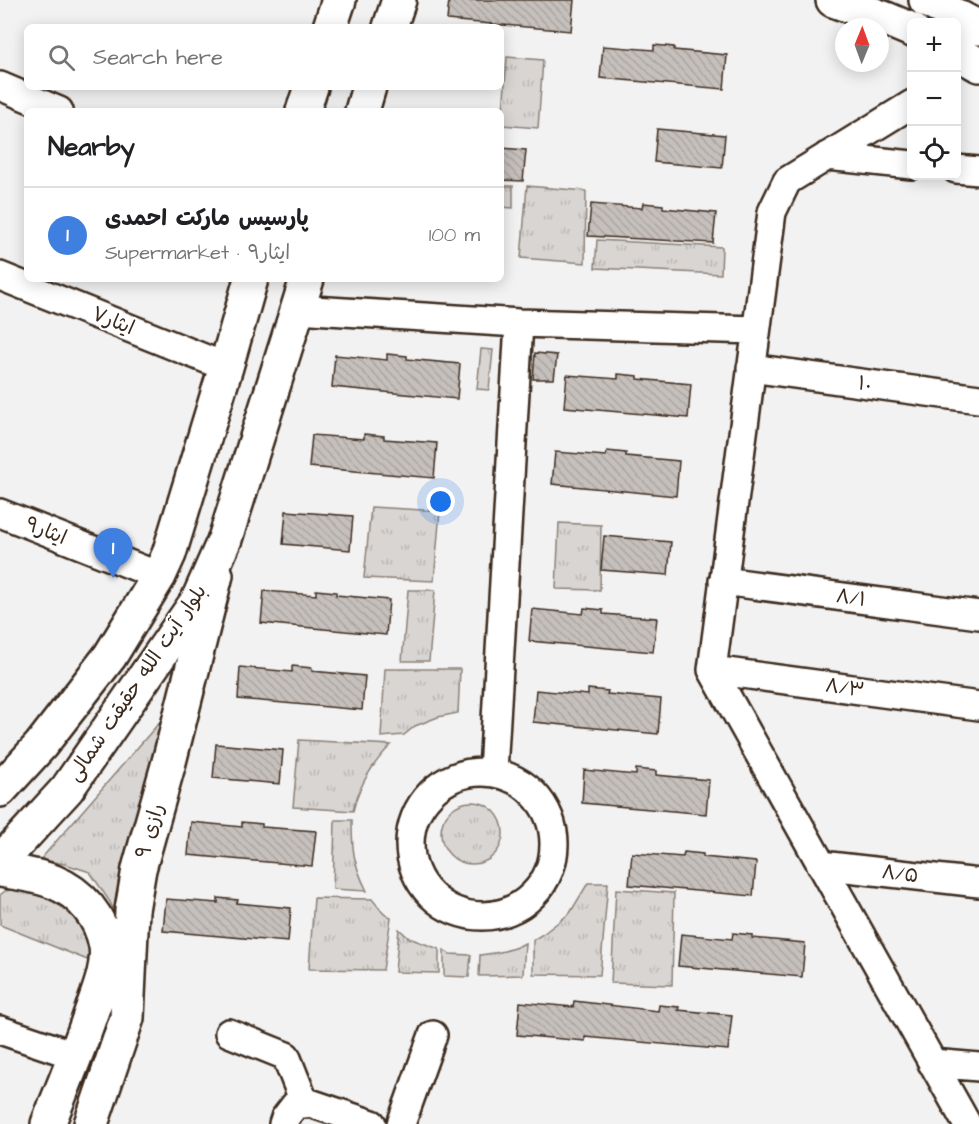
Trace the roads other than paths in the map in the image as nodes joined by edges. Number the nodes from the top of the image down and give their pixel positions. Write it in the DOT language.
graph roads {
  1 [pos="399,0"];
  2 [pos="833,0"];
  3 [pos="926,0"];
  4 [pos="391,24"];
  5 [pos="907,28"];
  6 [pos="979,28"];
  7 [pos="961,54"];
  8 [pos="979,65"];
  9 [pos="0,86"];
  10 [pos="310,90"];
  11 [pos="368,90"];
  12 [pos="907,107"];
  13 [pos="52,108"];
  14 [pos="304,108"];
  15 [pos="363,108"];
  16 [pos="827,156"];
  17 [pos="907,164"];
  18 [pos="961,169"];
  19 [pos="979,171"];
  20 [pos="0,276"];
  21 [pos="250,282"];
  22 [pos="302,294"];
  23 [pos="519,323"];
  24 [pos="756,330"];
  25 [pos="226,367"];
  26 [pos="751,368"];
  27 [pos="979,399"];
  28 [pos="0,513"];
  29 [pos="225,539"];
  30 [pos="159,576"];
  31 [pos="723,581"];
  32 [pos="979,615"];
  33 [pos="712,670"];
  34 [pos="979,706"];
  35 [pos="493,771"];
  36 [pos="0,790"];
  37 [pos="0,862"];
  38 [pos="821,865"];
  39 [pos="0,870"];
  40 [pos="979,884"];
  41 [pos="117,974"];
  42 [pos="0,1030"];
  43 [pos="229,1033"];
  44 [pos="433,1035"];
  45 [pos="76,1056"];
  46 [pos="932,1063"];
  47 [pos="979,1067"];
  48 [pos="305,1104"];
  49 [pos="48,1124"];
  50 [pos="92,1124"];
  51 [pos="283,1124"];
  52 [pos="372,1124"];
  53 [pos="401,1124"];
  54 [pos="967,1124"];
  1 -- 4 [label="main road"];
  2 -- 5 [label="main road"];
  3 -- 6 [label="main road"];
  7 -- 8 [label="main road"];
  9 -- 13 [label="street"];
  10 -- 14 [label="main road"];
  11 -- 15 [label="main road"];
  12 -- 16 [label="street"];
  16 -- 17 [label="street"];
  16 -- 24 [label="street"];
  18 -- 19 [label="street"];
  20 -- 25 [label="street, ایثار۷"];
  21 -- 25 [label="main road, بلوار آیت الله حقیقت شمالی"];
  22 -- 23 [label="street"];
  22 -- 29 [label="main road, بلوار آیت الله حقیقت شمالی"];
  23 -- 24 [label="street"];
  23 -- 35 [label="street"];
  24 -- 26 [label="street"];
  25 -- 30 [label="main road, بلوار آیت الله حقیقت شمالی"];
  26 -- 27 [label="street, ۱۰"];
  26 -- 31 [label="street"];
  28 -- 30 [label="street, ایثار۹"];
  29 -- 37 [label="main road, بلوار آیت الله حقیقت شمالی"];
  29 -- 41 [label="main road, رازی ۹"];
  30 -- 36 [label="main road, بلوار آیت الله حقیقت شمالی"];
  31 -- 32 [label="street, ۸/۱"];
  31 -- 33 [label="street"];
  33 -- 34 [label="street, ۸/۳"];
  33 -- 38 [label="street"];
  35 -- 35 [label="street"];
  38 -- 40 [label="street, ۸/۵"];
  38 -- 46 [label="street"];
  39 -- 41 [label="main road, رازی ۹"];
  41 -- 45 [label="main road, رازی ۹"];
  41 -- 50 [label="main road, رازی ۹"];
  42 -- 45 [label="street"];
  43 -- 48 [label="street"];
  44 -- 53 [label="street"];
  45 -- 49 [label="main road, رازی ۹"];
  46 -- 47 [label="street"];
  46 -- 54 [label="street"];
  48 -- 51 [label="street"];
  48 -- 52 [label="street"];
}
